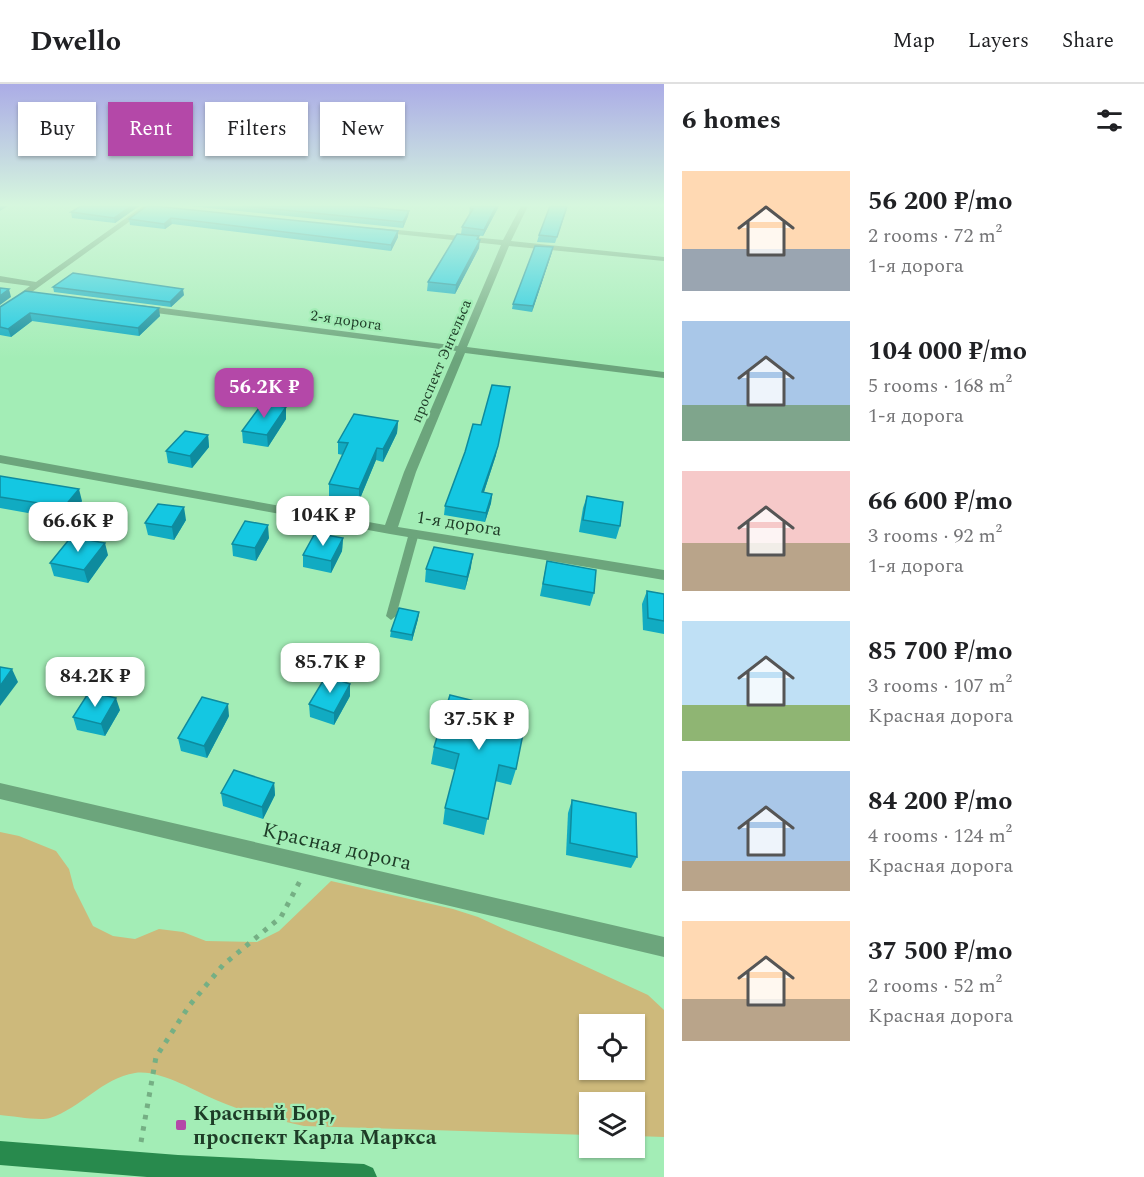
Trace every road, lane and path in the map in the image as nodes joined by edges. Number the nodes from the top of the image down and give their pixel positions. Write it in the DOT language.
graph roads {
  1 [pos="77,257"];
  2 [pos="500,257"];
  3 [pos="644,257"];
  4 [pos="664,259"];
  5 [pos="0,279"];
  6 [pos="38,285"];
  7 [pos="24,294"];
  8 [pos="45,297"];
  9 [pos="130,307"];
  10 [pos="0,312"];
  11 [pos="462,350"];
  12 [pos="664,375"];
  13 [pos="0,459"];
  14 [pos="390,530"];
  15 [pos="414,533"];
  16 [pos="664,575"];
  17 [pos="391,616"];
  18 [pos="0,791"];
  19 [pos="309,864"];
  20 [pos="664,947"];
  21 [pos="140,1148"];
  22 [pos="0,1153"];
  23 [pos="364,1177"];
  1 -- 6 [label="street"];
  2 -- 11 [label="street, проспект Энгельса"];
  3 -- 4 [label="street"];
  5 -- 6 [label="street"];
  6 -- 7 [label="street"];
  7 -- 8 [label="street"];
  7 -- 10 [label="street"];
  9 -- 11 [label="street, 2-я дорога"];
  11 -- 12 [label="street, 2-я дорога"];
  11 -- 14 [label="street, проспект Энгельса"];
  13 -- 14 [label="street, 1-я дорога"];
  14 -- 15 [label="street, 1-я дорога"];
  15 -- 16 [label="street, 1-я дорога"];
  15 -- 17 [label="lane"];
  18 -- 19 [label="street, Красная дорога"];
  19 -- 20 [label="street, Красная дорога"];
  19 -- 21 [label="path"];
  22 -- 23 [label="main road"];
}
